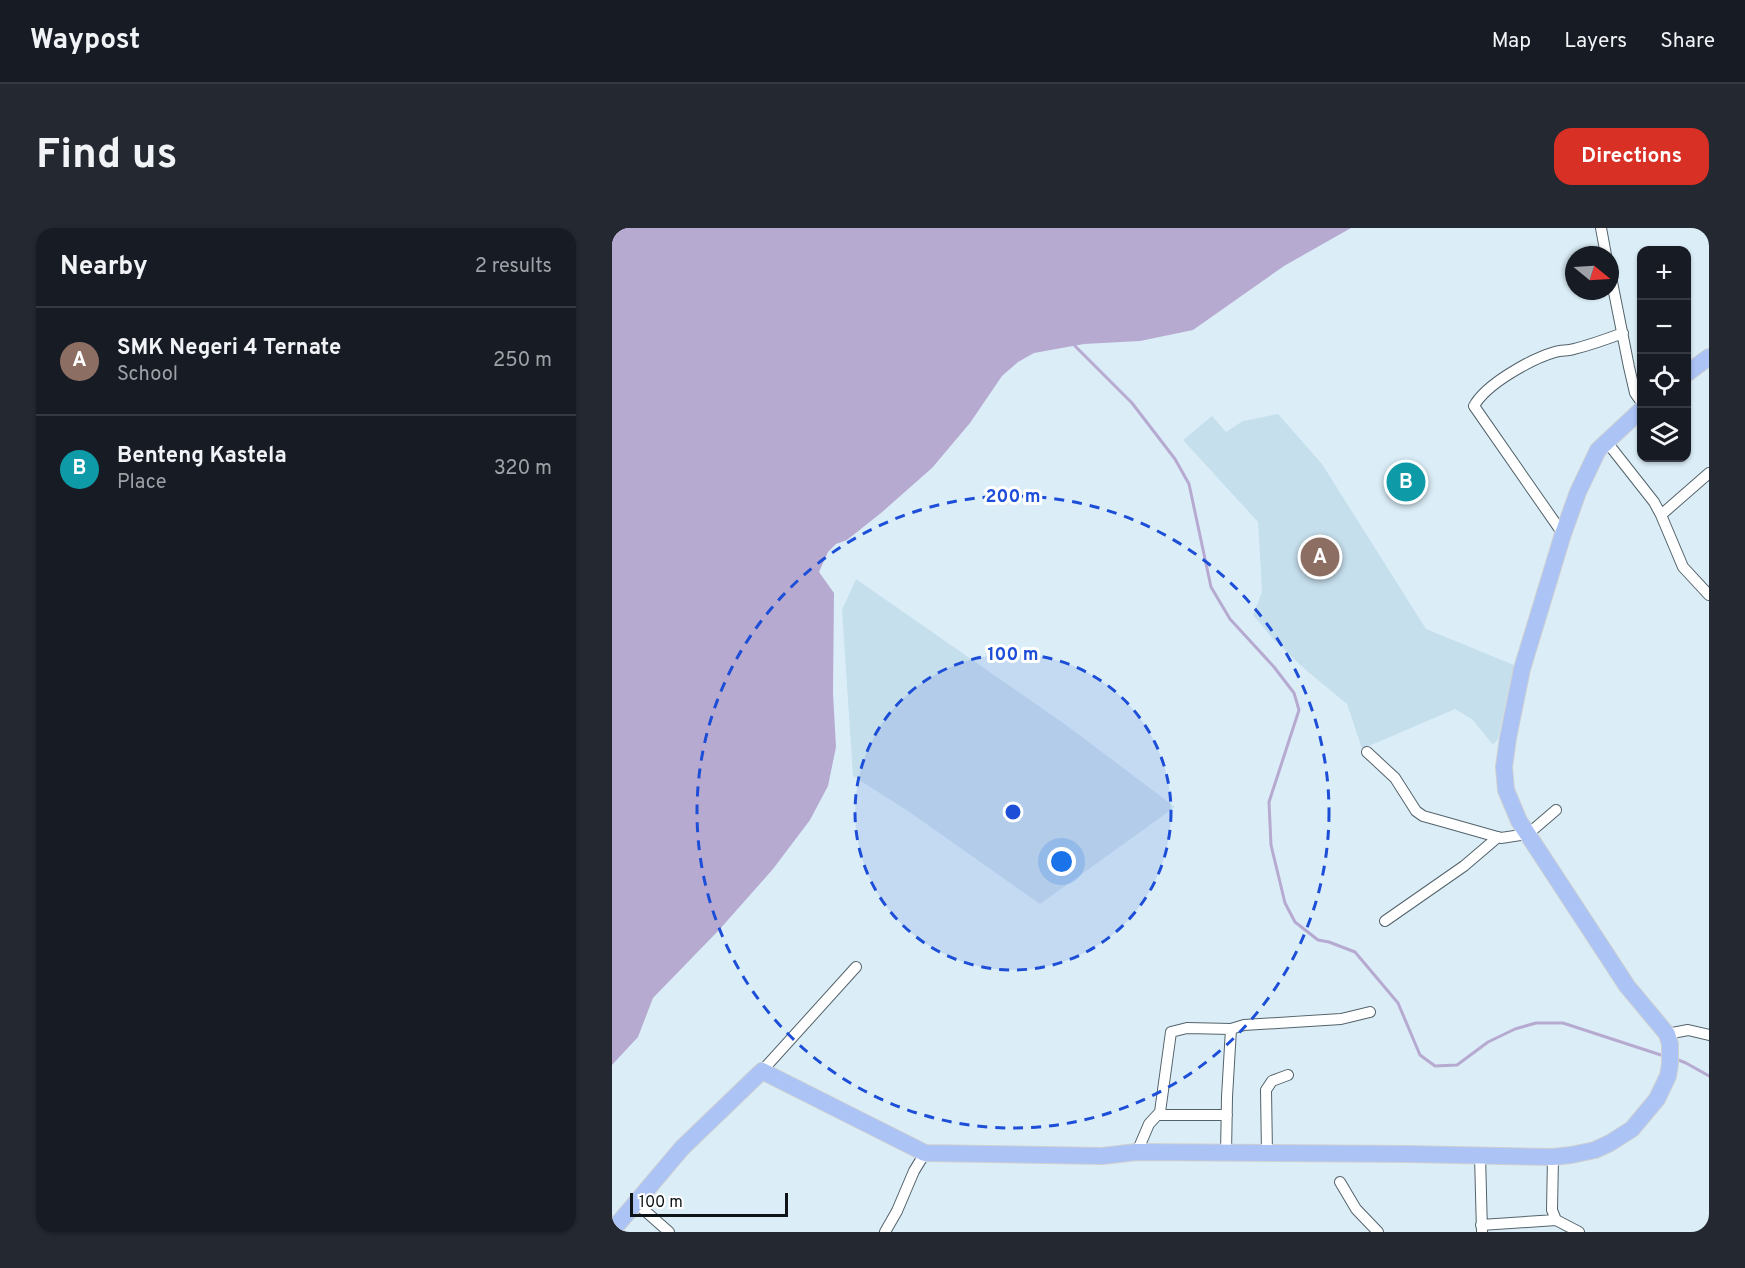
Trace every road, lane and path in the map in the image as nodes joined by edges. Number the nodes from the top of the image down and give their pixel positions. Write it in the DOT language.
graph roads {
  1 [pos="1600,228"];
  2 [pos="1604,246"];
  3 [pos="1616,300"];
  4 [pos="1623,333"];
  5 [pos="1709,357"];
  6 [pos="1691,370"];
  7 [pos="1637,396"];
  8 [pos="1637,413"];
  9 [pos="1606,441"];
  10 [pos="1709,473"];
  11 [pos="1661,515"];
  12 [pos="1563,534"];
  13 [pos="1709,596"];
  14 [pos="1366,752"];
  15 [pos="1556,810"];
  16 [pos="1528,834"];
  17 [pos="1498,837"];
  18 [pos="1385,921"];
  19 [pos="856,967"];
  20 [pos="1370,1012"];
  21 [pos="1231,1029"];
  22 [pos="1709,1035"];
  23 [pos="1669,1039"];
  24 [pos="762,1071"];
  25 [pos="1288,1076"];
  26 [pos="1158,1115"];
  27 [pos="1227,1115"];
  28 [pos="1137,1152"];
  29 [pos="925,1153"];
  30 [pos="1226,1154"];
  31 [pos="1267,1154"];
  32 [pos="1480,1155"];
  33 [pos="1553,1157"];
  34 [pos="1340,1182"];
  35 [pos="635,1202"];
  36 [pos="1557,1221"];
  37 [pos="1481,1228"];
  38 [pos="612,1229"];
  39 [pos="669,1232"];
  40 [pos="885,1232"];
  41 [pos="1378,1232"];
  42 [pos="1579,1232"];
  1 -- 2 [label="street"];
  3 -- 4 [label="street"];
  4 -- 7 [label="street"];
  4 -- 12 [label="street"];
  5 -- 6 [label="highway"];
  8 -- 9 [label="highway"];
  9 -- 11 [label="street"];
  9 -- 12 [label="highway"];
  10 -- 11 [label="street"];
  11 -- 13 [label="street"];
  12 -- 16 [label="highway"];
  14 -- 17 [label="street"];
  15 -- 16 [label="street"];
  16 -- 17 [label="street"];
  16 -- 23 [label="highway"];
  17 -- 18 [label="street"];
  19 -- 24 [label="street"];
  20 -- 21 [label="street"];
  21 -- 26 [label="street"];
  21 -- 27 [label="street"];
  22 -- 23 [label="street"];
  23 -- 33 [label="highway"];
  24 -- 29 [label="highway"];
  24 -- 35 [label="highway"];
  25 -- 31 [label="street"];
  26 -- 27 [label="street"];
  26 -- 28 [label="street"];
  27 -- 30 [label="street"];
  28 -- 29 [label="highway"];
  28 -- 30 [label="highway"];
  29 -- 40 [label="street"];
  30 -- 31 [label="highway"];
  31 -- 32 [label="highway"];
  32 -- 33 [label="highway"];
  32 -- 37 [label="street"];
  33 -- 36 [label="street"];
  34 -- 41 [label="street"];
  35 -- 38 [label="highway"];
  35 -- 39 [label="street"];
  36 -- 37 [label="street"];
  36 -- 42 [label="street"];
}
